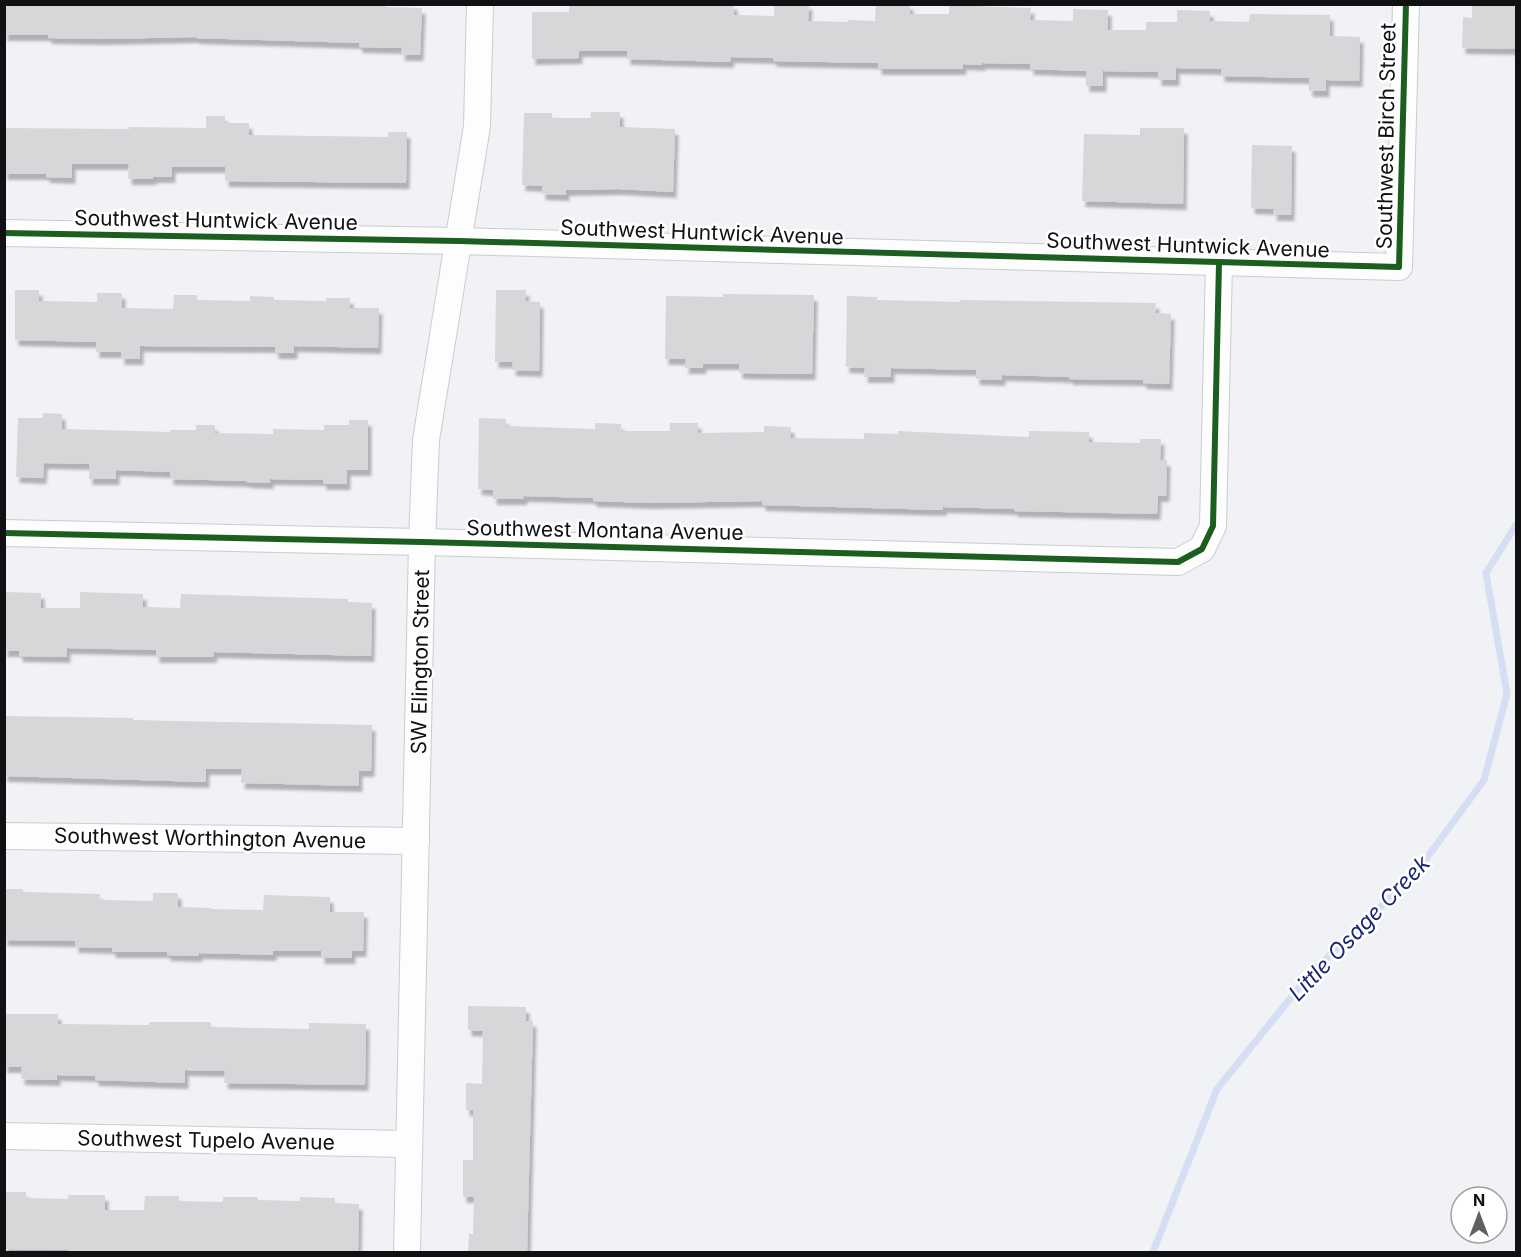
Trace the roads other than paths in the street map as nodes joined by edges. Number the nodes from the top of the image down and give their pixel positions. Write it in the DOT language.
graph roads {
  1 [pos="480,4"];
  2 [pos="1406,4"];
  3 [pos="4,233"];
  4 [pos="459,241"];
  5 [pos="1219,263"];
  6 [pos="1399,267"];
  7 [pos="4,533"];
  8 [pos="422,542"];
  9 [pos="4,836"];
  10 [pos="416,841"];
  11 [pos="4,1136"];
  12 [pos="408,1144"];
  13 [pos="407,1252"];
  1 -- 4 [label="street, SW Elington Street"];
  2 -- 6 [label="street, Southwest Birch Street"];
  3 -- 4 [label="street, Southwest Huntwick Avenue"];
  4 -- 5 [label="street, Southwest Huntwick Avenue"];
  4 -- 8 [label="street, SW Elington Street"];
  5 -- 6 [label="street, Southwest Huntwick Avenue"];
  5 -- 8 [label="street, Southwest Montana Avenue"];
  7 -- 8 [label="street, Southwest Montana Avenue"];
  8 -- 10 [label="street, SW Elington Street"];
  9 -- 10 [label="street, Southwest Worthington Avenue"];
  10 -- 12 [label="street, SW Elington Street"];
  11 -- 12 [label="street, Southwest Tupelo Avenue"];
  12 -- 13 [label="street, SW Elington Street"];
}
